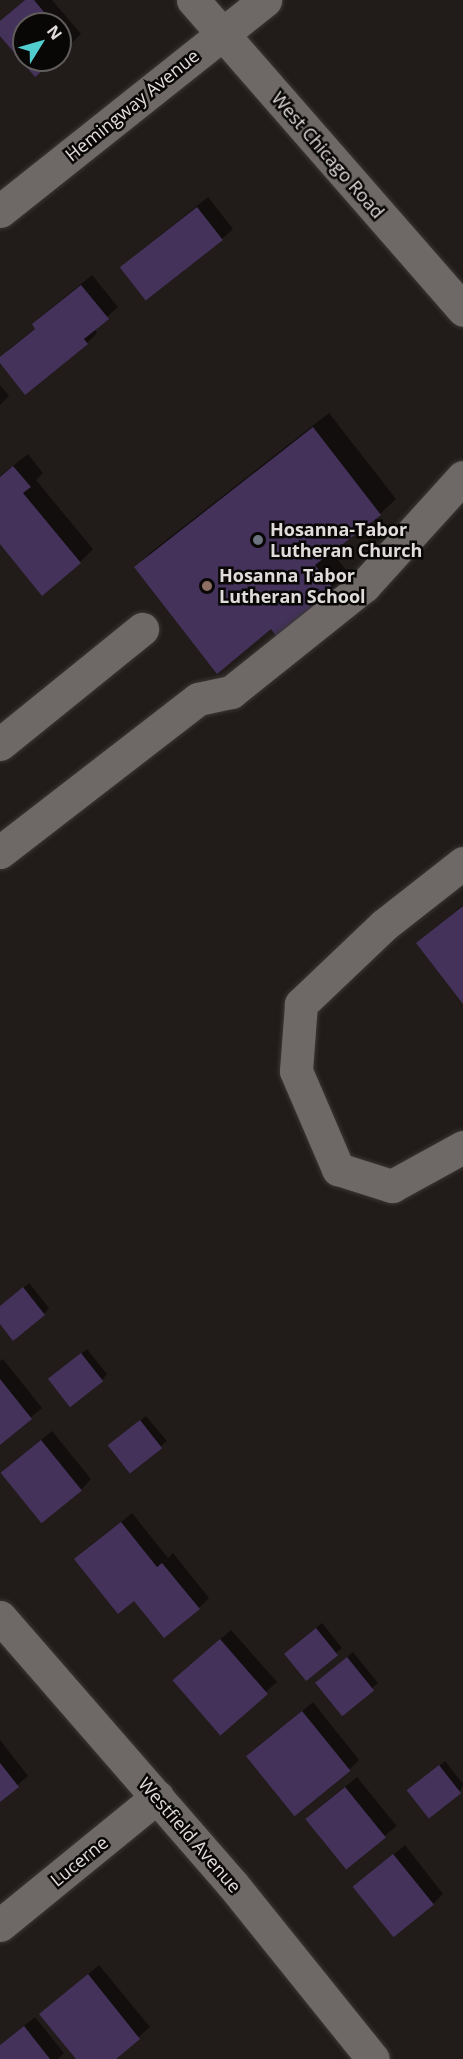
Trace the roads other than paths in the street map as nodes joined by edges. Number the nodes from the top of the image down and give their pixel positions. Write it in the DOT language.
graph roads {
  1 [pos="193,0"];
  2 [pos="265,0"];
  3 [pos="223,34"];
  4 [pos="0,211"];
  5 [pos="463,310"];
  6 [pos="463,477"];
  7 [pos="142,629"];
  8 [pos="0,744"];
  9 [pos="0,852"];
  10 [pos="463,863"];
  11 [pos="463,1147"];
  12 [pos="0,1617"];
  13 [pos="157,1797"];
  14 [pos="0,1925"];
  15 [pos="373,2059"];
  1 -- 3 [label="street, West Chicago Road"];
  2 -- 3 [label="street, Hemingway Avenue"];
  3 -- 4 [label="street, Hemingway Avenue"];
  3 -- 5 [label="street, West Chicago Road"];
  6 -- 9 [label="street"];
  7 -- 8 [label="street"];
  10 -- 11 [label="street"];
  12 -- 13 [label="street, Westfield Avenue"];
  13 -- 14 [label="street, Lucerne"];
  13 -- 15 [label="street, Westfield Avenue"];
}
